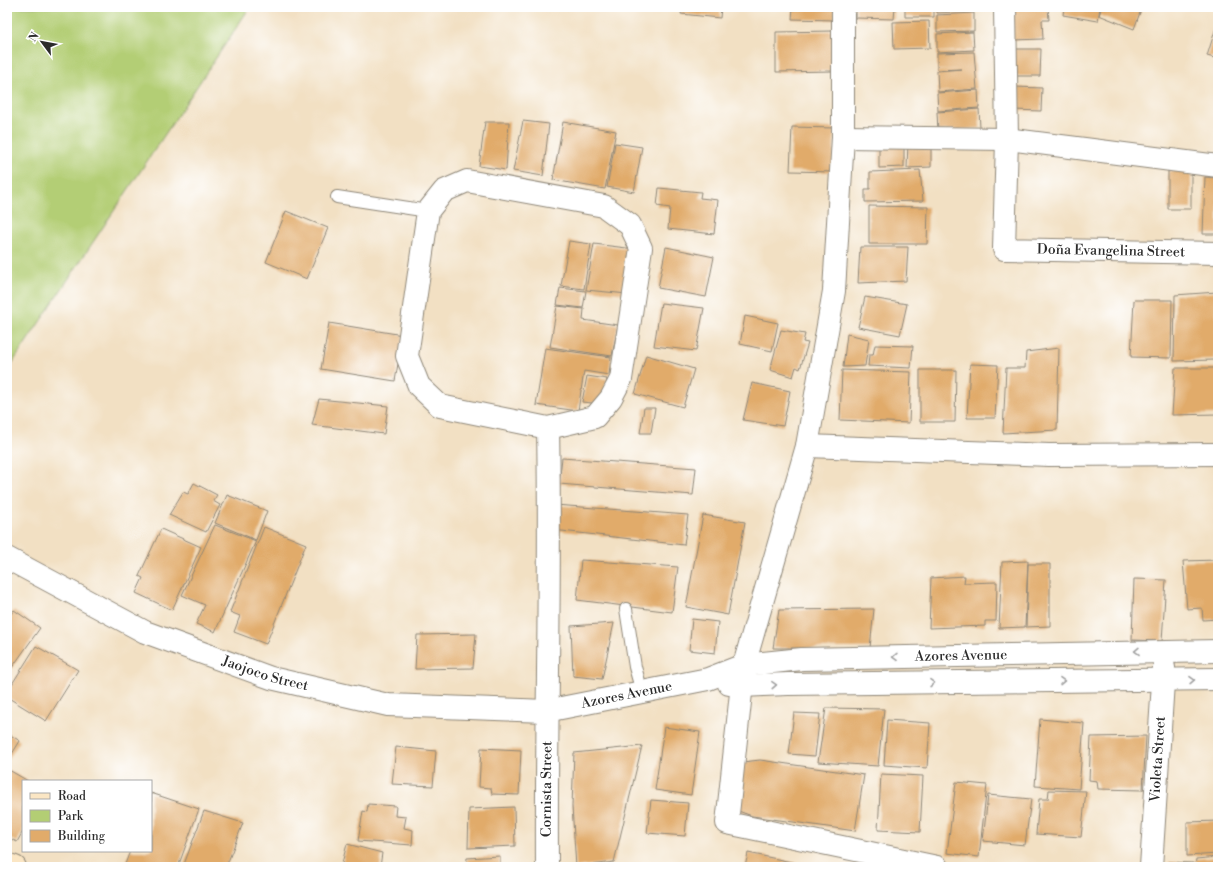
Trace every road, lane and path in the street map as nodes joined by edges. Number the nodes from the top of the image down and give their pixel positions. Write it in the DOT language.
graph roads {
  1 [pos="843,7"];
  2 [pos="1005,7"];
  3 [pos="843,137"];
  4 [pos="1007,139"];
  5 [pos="1218,166"];
  6 [pos="337,197"];
  7 [pos="428,212"];
  8 [pos="1218,254"];
  9 [pos="548,428"];
  10 [pos="807,446"];
  11 [pos="1218,454"];
  12 [pos="7,558"];
  13 [pos="626,609"];
  14 [pos="1164,651"];
  15 [pos="1218,651"];
  16 [pos="744,665"];
  17 [pos="708,679"];
  18 [pos="1218,679"];
  19 [pos="1163,680"];
  20 [pos="742,686"];
  21 [pos="642,692"];
  22 [pos="546,712"];
  23 [pos="7,864"];
  24 [pos="14,867"];
  25 [pos="547,867"];
  26 [pos="937,867"];
  27 [pos="1151,867"];
  1 -- 3 [label="street"];
  2 -- 4 [label="street"];
  3 -- 4 [label="street"];
  3 -- 10 [label="street"];
  4 -- 5 [label="street"];
  4 -- 8 [label="street, Doña Evangelina Street"];
  6 -- 7 [label="lane"];
  7 -- 9 [label="street"];
  7 -- 9 [label="street"];
  9 -- 22 [label="street, Cornista Street"];
  10 -- 11 [label="street"];
  10 -- 16 [label="street"];
  12 -- 22 [label="street, Jaojoco Street"];
  13 -- 21 [label="lane"];
  14 -- 15 [label="street, Azores Avenue"];
  14 -- 16 [label="street, Azores Avenue, one-way"];
  14 -- 19 [label="street, Violeta Street"];
  16 -- 17 [label="street, Azores Avenue"];
  16 -- 20 [label="street"];
  17 -- 20 [label="street, Azores Avenue"];
  17 -- 21 [label="street, Azores Avenue"];
  19 -- 18 [label="street, Azores Avenue, one-way"];
  20 -- 19 [label="street, Azores Avenue, one-way"];
  19 -- 27 [label="street, Violeta Street"];
  20 -- 26 [label="street"];
  21 -- 22 [label="street, Azores Avenue"];
  22 -- 25 [label="street, Cornista Street"];
  23 -- 24 [label="street"];
}
